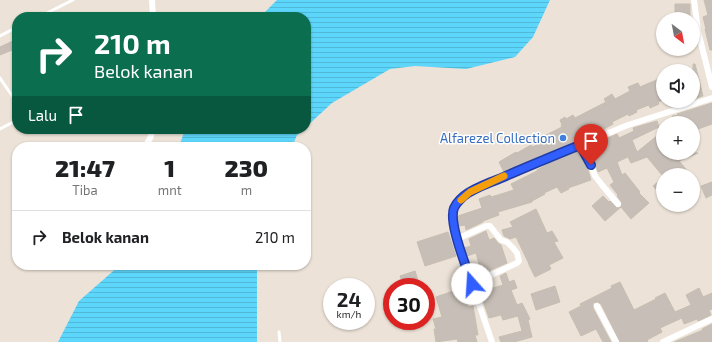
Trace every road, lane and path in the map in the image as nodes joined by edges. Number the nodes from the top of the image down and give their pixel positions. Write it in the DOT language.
graph roads {
  1 [pos="74,0"];
  2 [pos="152,0"];
  3 [pos="694,0"];
  4 [pos="49,12"];
  5 [pos="153,12"];
  6 [pos="12,30"];
  7 [pos="0,36"];
  8 [pos="0,78"];
  9 [pos="712,87"];
  10 [pos="12,96"];
  11 [pos="712,98"];
  12 [pos="12,123"];
  13 [pos="0,129"];
  14 [pos="580,145"];
  15 [pos="618,204"];
  16 [pos="457,239"];
  17 [pos="472,284"];
  18 [pos="597,306"];
  19 [pos="712,319"];
  20 [pos="279,332"];
  21 [pos="280,342"];
  22 [pos="492,342"];
  23 [pos="616,342"];
  24 [pos="663,342"];
  1 -- 4 [label="lane"];
  2 -- 5 [label="street"];
  3 -- 9 [label="street"];
  6 -- 7 [label="lane"];
  8 -- 10 [label="lane"];
  11 -- 14 [label="street"];
  12 -- 13 [label="lane"];
  14 -- 15 [label="street"];
  14 -- 16 [label="street"];
  16 -- 17 [label="street"];
  16 -- 17 [label="street"];
  17 -- 22 [label="street"];
  18 -- 23 [label="street"];
  19 -- 24 [label="street"];
  20 -- 21 [label="lane"];
}
